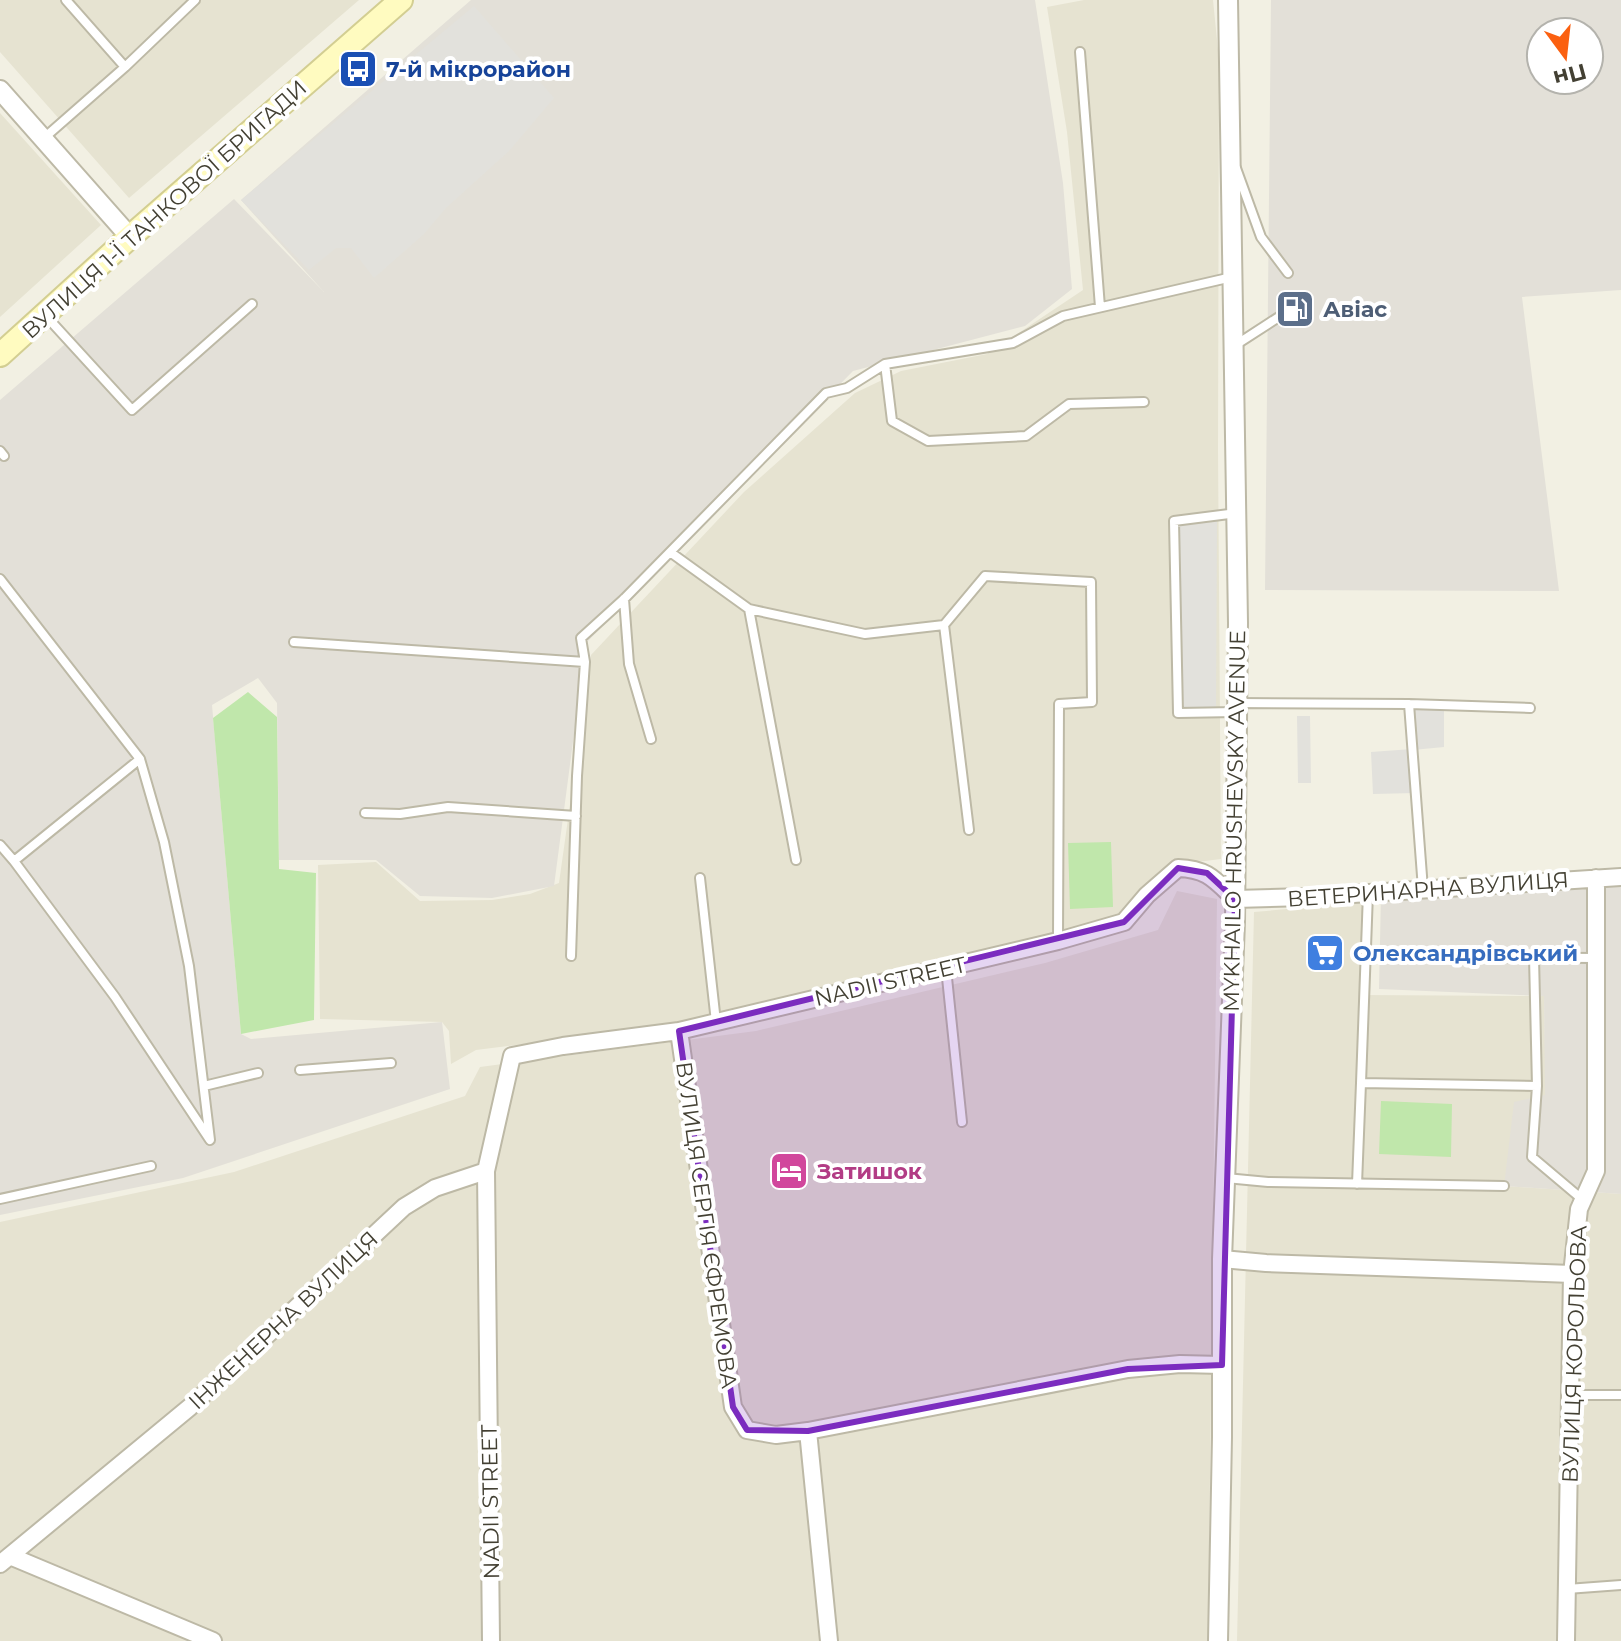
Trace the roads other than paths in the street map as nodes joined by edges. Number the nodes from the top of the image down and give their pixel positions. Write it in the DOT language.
graph roads {
  1 [pos="66,0"];
  2 [pos="195,0"];
  3 [pos="401,0"];
  4 [pos="1228,0"];
  5 [pos="1080,52"];
  6 [pos="125,67"];
  7 [pos="0,90"];
  8 [pos="43,139"];
  9 [pos="1232,156"];
  10 [pos="130,237"];
  11 [pos="1288,273"];
  12 [pos="1233,276"];
  13 [pos="1302,299"];
  14 [pos="252,304"];
  15 [pos="1100,307"];
  16 [pos="45,315"];
  17 [pos="1234,346"];
  18 [pos="0,355"];
  19 [pos="885,364"];
  20 [pos="1144,402"];
  21 [pos="1238,513"];
  22 [pos="670,552"];
  23 [pos="0,579"];
  24 [pos="624,599"];
  25 [pos="749,609"];
  26 [pos="944,625"];
  27 [pos="294,642"];
  28 [pos="585,662"];
  29 [pos="1409,704"];
  30 [pos="1236,708"];
  31 [pos="1530,708"];
  32 [pos="651,739"];
  33 [pos="140,759"];
  34 [pos="365,813"];
  35 [pos="576,816"];
  36 [pos="969,830"];
  37 [pos="0,845"];
  38 [pos="796,860"];
  39 [pos="14,861"];
  40 [pos="1621,877"];
  41 [pos="700,878"];
  42 [pos="1596,878"];
  43 [pos="1423,889"];
  44 [pos="1368,893"];
  45 [pos="1235,899"];
  46 [pos="1058,941"];
  47 [pos="571,956"];
  48 [pos="1471,957"];
  49 [pos="1534,957"];
  50 [pos="1596,958"];
  51 [pos="946,968"];
  52 [pos="716,1023"];
  53 [pos="679,1031"];
  54 [pos="391,1063"];
  55 [pos="300,1070"];
  56 [pos="258,1073"];
  57 [pos="1361,1083"];
  58 [pos="204,1086"];
  59 [pos="1537,1086"];
  60 [pos="962,1122"];
  61 [pos="151,1166"];
  62 [pos="486,1171"];
  63 [pos="1225,1178"];
  64 [pos="1357,1184"];
  65 [pos="1504,1186"];
  66 [pos="0,1199"];
  67 [pos="1583,1200"];
  68 [pos="1222,1259"];
  69 [pos="1572,1274"];
  70 [pos="1222,1365"];
  71 [pos="1571,1395"];
  72 [pos="1621,1395"];
  73 [pos="808,1431"];
  74 [pos="5,1560"];
  75 [pos="1621,1585"];
  76 [pos="1567,1589"];
  77 [pos="213,1641"];
  78 [pos="491,1641"];
  79 [pos="829,1641"];
  80 [pos="1218,1641"];
  81 [pos="1566,1641"];
  1 -- 6 [label="lane"];
  2 -- 6 [label="lane"];
  3 -- 10 [label="main road, ВУЛИЦЯ 1-Ї ТАНКОВОЇ БРИГАДИ"];
  4 -- 9 [label="street, MYKHAILO HRUSHEVSKY AVENUE"];
  5 -- 15 [label="lane"];
  6 -- 8 [label="lane"];
  7 -- 8 [label="street"];
  8 -- 10 [label="street"];
  9 -- 11 [label="lane"];
  9 -- 12 [label="street, MYKHAILO HRUSHEVSKY AVENUE"];
  10 -- 16 [label="main road, ВУЛИЦЯ 1-Ї ТАНКОВОЇ БРИГАДИ"];
  12 -- 15 [label="lane"];
  12 -- 17 [label="street, MYKHAILO HRUSHEVSKY AVENUE"];
  13 -- 17 [label="lane"];
  14 -- 16 [label="lane"];
  15 -- 19 [label="lane"];
  16 -- 18 [label="main road, ВУЛИЦЯ 1-Ї ТАНКОВОЇ БРИГАДИ"];
  17 -- 21 [label="street, MYKHAILO HRUSHEVSKY AVENUE"];
  19 -- 20 [label="lane"];
  19 -- 22 [label="lane"];
  21 -- 30 [label="street, MYKHAILO HRUSHEVSKY AVENUE"];
  21 -- 30 [label="lane"];
  22 -- 24 [label="lane"];
  22 -- 25 [label="lane"];
  23 -- 33 [label="lane"];
  24 -- 28 [label="lane"];
  24 -- 32 [label="lane"];
  25 -- 26 [label="lane"];
  25 -- 38 [label="lane"];
  26 -- 36 [label="lane"];
  26 -- 46 [label="lane"];
  27 -- 28 [label="lane"];
  28 -- 35 [label="lane"];
  29 -- 30 [label="lane"];
  29 -- 31 [label="lane"];
  29 -- 43 [label="lane"];
  30 -- 45 [label="street, MYKHAILO HRUSHEVSKY AVENUE"];
  33 -- 39 [label="lane"];
  33 -- 58 [label="lane"];
  34 -- 35 [label="lane"];
  35 -- 47 [label="lane"];
  37 -- 39 [label="lane"];
  39 -- 58 [label="lane"];
  40 -- 42 [label="street, ВЕТЕРИНАРНА ВУЛИЦЯ"];
  41 -- 52 [label="lane"];
  42 -- 43 [label="street, ВЕТЕРИНАРНА ВУЛИЦЯ"];
  42 -- 50 [label="street, ВУЛИЦЯ КОРОЛЬОВА"];
  43 -- 44 [label="street, ВЕТЕРИНАРНА ВУЛИЦЯ"];
  44 -- 45 [label="street, ВЕТЕРИНАРНА ВУЛИЦЯ"];
  44 -- 57 [label="lane"];
  45 -- 46 [label="street, NADII STREET"];
  45 -- 63 [label="street, MYKHAILO HRUSHEVSKY AVENUE"];
  46 -- 51 [label="street, NADII STREET"];
  48 -- 49 [label="lane"];
  49 -- 50 [label="lane"];
  49 -- 59 [label="lane"];
  50 -- 67 [label="street, ВУЛИЦЯ КОРОЛЬОВА"];
  51 -- 52 [label="street, NADII STREET"];
  51 -- 60 [label="lane"];
  52 -- 53 [label="street, NADII STREET"];
  53 -- 62 [label="street, NADII STREET"];
  53 -- 73 [label="street, ВУЛИЦЯ СЕРГІЯ ЄФРЕМОВА"];
  54 -- 55 [label="lane"];
  56 -- 58 [label="lane"];
  57 -- 59 [label="lane"];
  57 -- 64 [label="lane"];
  59 -- 67 [label="lane"];
  61 -- 66 [label="lane"];
  62 -- 74 [label="street, ІНЖЕНЕРНА ВУЛИЦЯ"];
  62 -- 78 [label="street, NADII STREET"];
  63 -- 64 [label="lane"];
  63 -- 68 [label="street, MYKHAILO HRUSHEVSKY AVENUE"];
  64 -- 65 [label="lane"];
  67 -- 69 [label="street, ВУЛИЦЯ КОРОЛЬОВА"];
  68 -- 69 [label="street"];
  68 -- 70 [label="street, MYKHAILO HRUSHEVSKY AVENUE"];
  69 -- 71 [label="street, ВУЛИЦЯ КОРОЛЬОВА"];
  70 -- 73 [label="street"];
  70 -- 80 [label="street, MYKHAILO HRUSHEVSKY AVENUE"];
  71 -- 72 [label="lane"];
  71 -- 76 [label="street, ВУЛИЦЯ КОРОЛЬОВА"];
  73 -- 79 [label="street"];
  74 -- 77 [label="street"];
  75 -- 76 [label="lane"];
  76 -- 81 [label="street, ВУЛИЦЯ КОРОЛЬОВА"];
}
